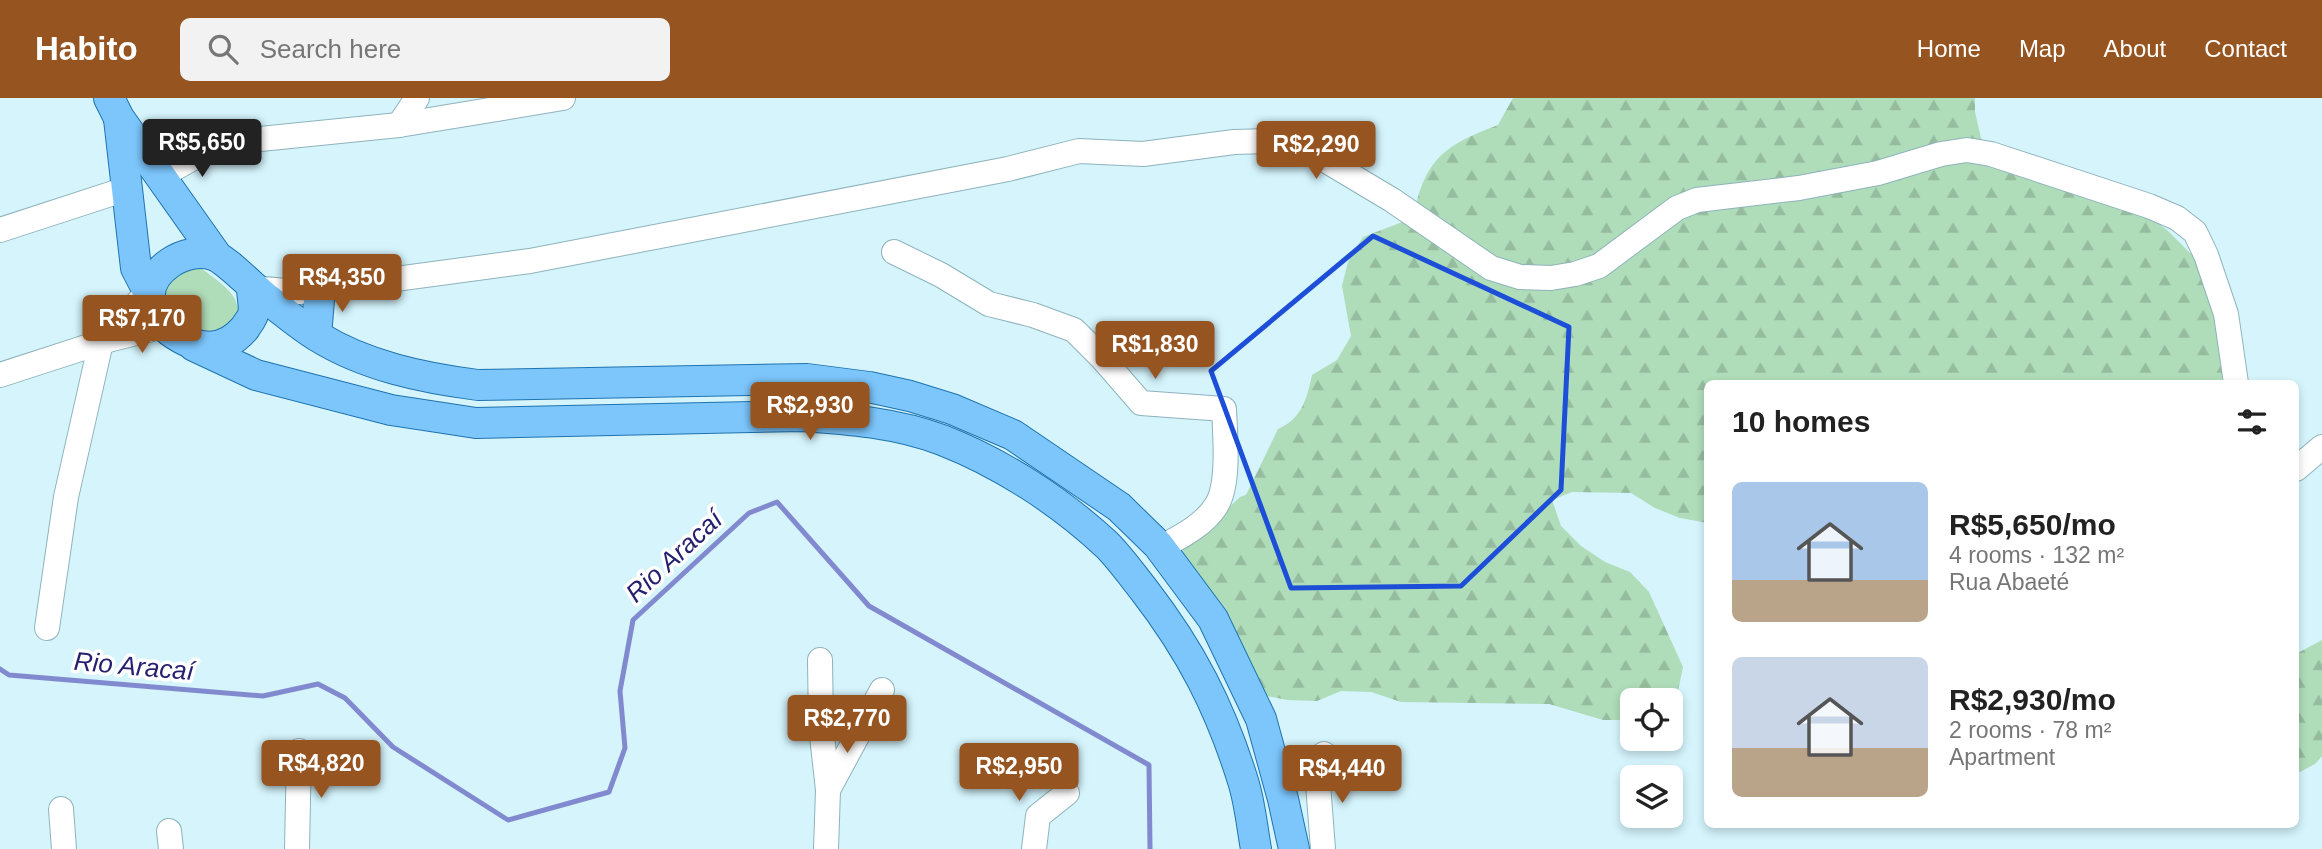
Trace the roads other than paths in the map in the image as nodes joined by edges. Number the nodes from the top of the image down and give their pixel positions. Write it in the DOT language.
graph roads {
  1 [pos="417,98"];
  2 [pos="563,98"];
  3 [pos="121,119"];
  4 [pos="399,125"];
  5 [pos="220,143"];
  6 [pos="161,176"];
  7 [pos="126,189"];
  8 [pos="0,230"];
  9 [pos="894,253"];
  10 [pos="216,255"];
  11 [pos="252,288"];
  12 [pos="320,289"];
  13 [pos="150,296"];
  14 [pos="164,326"];
  15 [pos="316,335"];
  16 [pos="105,341"];
  17 [pos="194,345"];
  18 [pos="0,375"];
  19 [pos="2236,380"];
  20 [pos="2322,447"];
  21 [pos="2299,466"];
  22 [pos="1160,548"];
  23 [pos="47,628"];
  24 [pos="820,660"];
  25 [pos="883,690"];
  26 [pos="821,727"];
  27 [pos="857,737"];
  28 [pos="299,751"];
  29 [pos="1324,754"];
  30 [pos="828,790"];
  31 [pos="1067,793"];
  32 [pos="61,809"];
  33 [pos="64,849"];
  34 [pos="297,849"];
  35 [pos="826,849"];
  36 [pos="1034,849"];
  37 [pos="1256,849"];
  38 [pos="1294,849"];
  39 [pos="1323,849"];
  1 -- 4 [label="street"];
  2 -- 4 [label="street"];
  3 -- 5 [label="street"];
  3 -- 6 [label="main road"];
  3 -- 7 [label="main road"];
  4 -- 5 [label="street"];
  5 -- 6 [label="street"];
  6 -- 10 [label="main road"];
  7 -- 8 [label="street"];
  7 -- 13 [label="main road"];
  9 -- 22 [label="street"];
  10 -- 11 [label="main road"];
  10 -- 13 [label="main road"];
  11 -- 12 [label="street"];
  11 -- 15 [label="main road"];
  11 -- 17 [label="main road"];
  12 -- 15 [label="main road"];
  12 -- 19 [label="street"];
  13 -- 14 [label="main road"];
  13 -- 16 [label="street"];
  14 -- 16 [label="street"];
  14 -- 17 [label="main road"];
  15 -- 22 [label="main road"];
  16 -- 18 [label="street"];
  16 -- 23 [label="street"];
  17 -- 37 [label="main road"];
  20 -- 21 [label="street"];
  22 -- 38 [label="main road"];
  24 -- 26 [label="street"];
  25 -- 27 [label="street"];
  26 -- 27 [label="street"];
  26 -- 30 [label="street"];
  27 -- 30 [label="street"];
  28 -- 34 [label="street"];
  29 -- 39 [label="street"];
  30 -- 35 [label="street"];
  31 -- 36 [label="street"];
  32 -- 33 [label="street"];
}
